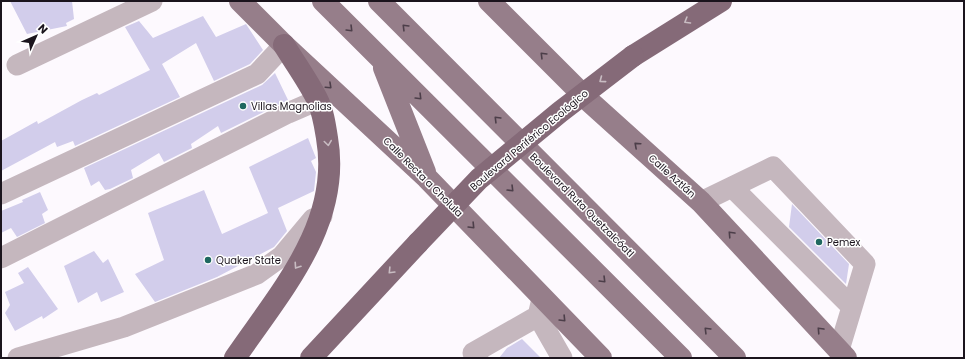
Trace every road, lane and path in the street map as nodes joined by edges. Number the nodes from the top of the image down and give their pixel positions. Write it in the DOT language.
graph roads {
  1 [pos="152,1"];
  2 [pos="240,1"];
  3 [pos="255,1"];
  4 [pos="323,1"];
  5 [pos="379,1"];
  6 [pos="489,1"];
  7 [pos="721,1"];
  8 [pos="284,45"];
  9 [pos="381,60"];
  10 [pos="17,65"];
  11 [pos="318,100"];
  12 [pos="427,178"];
  13 [pos="732,187"];
  14 [pos="1,194"];
  15 [pos="701,202"];
  16 [pos="322,216"];
  17 [pos="1,258"];
  18 [pos="540,307"];
  19 [pos="852,307"];
  20 [pos="843,354"];
  21 [pos="18,358"];
  22 [pos="235,358"];
  23 [pos="311,358"];
  24 [pos="478,358"];
  25 [pos="562,358"];
  26 [pos="601,358"];
  27 [pos="681,358"];
  28 [pos="735,358"];
  1 -- 10 [label="street"];
  2 -- 8 [label="main road, Calle Recta a Cholula"];
  3 -- 8 [label="main road"];
  4 -- 9 [label="main road, one-way"];
  28 -- 5 [label="main road, Boulevard Ruta Quetzalcóatl, one-way"];
  15 -- 6 [label="main road, Calle Aztlán, one-way"];
  7 -- 23 [label="highway, Boulevard Periférico Ecológico, one-way, bridge"];
  8 -- 11 [label="highway"];
  8 -- 12 [label="main road, Calle Recta a Cholula, one-way"];
  8 -- 14 [label="street"];
  9 -- 12 [label="main road"];
  9 -- 27 [label="main road, one-way"];
  11 -- 16 [label="highway, one-way"];
  11 -- 17 [label="street"];
  12 -- 18 [label="main road, Calle Recta a Cholula, one-way"];
  13 -- 15 [label="street"];
  13 -- 19 [label="street"];
  13 -- 19 [label="street"];
  20 -- 15 [label="main road, Calle Aztlán, one-way"];
  16 -- 21 [label="street"];
  16 -- 22 [label="highway, one-way"];
  18 -- 24 [label="street"];
  18 -- 25 [label="street"];
  18 -- 26 [label="main road, Calle Recta a Cholula, one-way"];
  19 -- 20 [label="street"];
}
